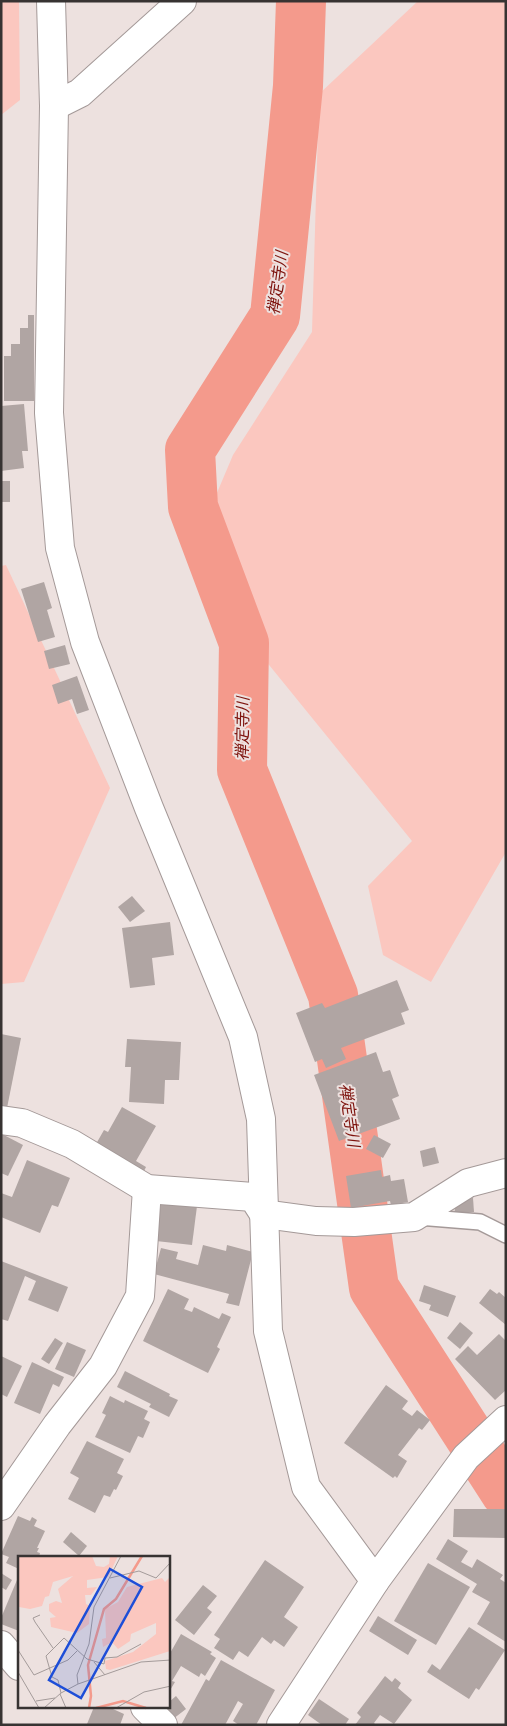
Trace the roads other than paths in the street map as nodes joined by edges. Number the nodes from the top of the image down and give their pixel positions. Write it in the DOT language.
graph roads {
  1 [pos="50,1"];
  2 [pos="182,1"];
  3 [pos="54,106"];
  4 [pos="1,1120"];
  5 [pos="506,1173"];
  6 [pos="147,1189"];
  7 [pos="264,1214"];
  8 [pos="414,1216"];
  9 [pos="506,1236"];
  10 [pos="506,1420"];
  11 [pos="1,1506"];
  12 [pos="375,1581"];
  13 [pos="1,1645"];
  14 [pos="18,1665"];
  15 [pos="146,1708"];
  16 [pos="163,1725"];
  17 [pos="282,1725"];
  1 -- 3 [label="street"];
  2 -- 3 [label="street"];
  3 -- 7 [label="street"];
  4 -- 6 [label="street"];
  5 -- 8 [label="street"];
  6 -- 7 [label="street"];
  6 -- 11 [label="street"];
  7 -- 8 [label="street"];
  7 -- 12 [label="street"];
  8 -- 9 [label="lane"];
  10 -- 12 [label="street"];
  12 -- 17 [label="street"];
  13 -- 14 [label="street"];
  15 -- 16 [label="street"];
}
